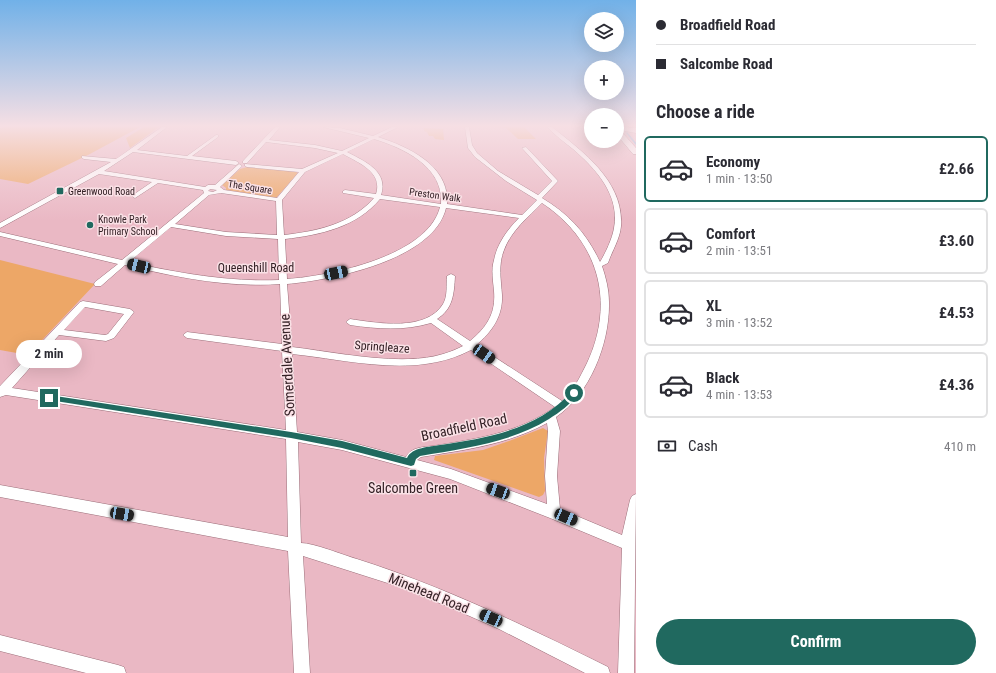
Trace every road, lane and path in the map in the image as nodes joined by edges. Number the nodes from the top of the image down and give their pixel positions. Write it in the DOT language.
graph roads {
  1 [pos="96,158"];
  2 [pos="121,158"];
  3 [pos="191,158"];
  4 [pos="250,158"];
  5 [pos="330,158"];
  6 [pos="355,158"];
  7 [pos="418,158"];
  8 [pos="479,158"];
  9 [pos="534,158"];
  10 [pos="586,158"];
  11 [pos="117,161"];
  12 [pos="246,163"];
  13 [pos="238,165"];
  14 [pos="98,172"];
  15 [pos="303,172"];
  16 [pos="157,181"];
  17 [pos="219,189"];
  18 [pos="521,189"];
  19 [pos="207,191"];
  20 [pos="345,192"];
  21 [pos="135,196"];
  22 [pos="379,197"];
  23 [pos="540,199"];
  24 [pos="279,200"];
  25 [pos="444,206"];
  26 [pos="527,209"];
  27 [pos="169,225"];
  28 [pos="0,226"];
  29 [pos="0,234"];
  30 [pos="280,237"];
  31 [pos="125,263"];
  32 [pos="598,265"];
  33 [pos="451,276"];
  34 [pos="282,282"];
  35 [pos="98,284"];
  36 [pos="431,319"];
  37 [pos="350,322"];
  38 [pos="57,332"];
  39 [pos="187,335"];
  40 [pos="470,345"];
  41 [pos="286,349"];
  42 [pos="1,391"];
  43 [pos="563,406"];
  44 [pos="550,415"];
  45 [pos="291,435"];
  46 [pos="411,462"];
  47 [pos="0,491"];
  48 [pos="636,500"];
  49 [pos="554,513"];
  50 [pos="632,546"];
  51 [pos="294,548"];
  52 [pos="0,643"];
  53 [pos="118,673"];
  54 [pos="302,673"];
  55 [pos="602,673"];
  56 [pos="626,673"];
  1 -- 11 [label="street"];
  2 -- 11 [label="street"];
  3 -- 13 [label="street, The Square"];
  4 -- 12 [label="street"];
  5 -- 15 [label="street"];
  6 -- 22 [label="street"];
  7 -- 25 [label="street"];
  8 -- 18 [label="street, Broadfield Road"];
  9 -- 23 [label="street, Springleaze"];
  10 -- 32 [label="street"];
  11 -- 14 [label="street"];
  12 -- 13 [label="street, The Square"];
  12 -- 15 [label="street, The Square"];
  13 -- 17 [label="street"];
  14 -- 16 [label="street"];
  14 -- 28 [label="street"];
  15 -- 24 [label="street, The Square"];
  16 -- 19 [label="street"];
  16 -- 21 [label="street"];
  17 -- 19 [label="street"];
  17 -- 24 [label="street, The Square"];
  18 -- 23 [label="street, Broadfield Road"];
  18 -- 26 [label="street, Broadfield Road"];
  19 -- 27 [label="street"];
  20 -- 22 [label="street, Preston Walk"];
  22 -- 25 [label="street, Preston Walk"];
  22 -- 30 [label="street"];
  23 -- 26 [label="street, Springleaze"];
  23 -- 32 [label="street, Broadfield Road"];
  24 -- 30 [label="street, Somerdale Avenue"];
  25 -- 26 [label="street, Preston Walk"];
  25 -- 34 [label="street, Queenshill Road"];
  26 -- 40 [label="street, Springleaze"];
  27 -- 30 [label="street"];
  27 -- 31 [label="street"];
  29 -- 31 [label="street, Queenshill Road"];
  30 -- 34 [label="street, Somerdale Avenue"];
  31 -- 34 [label="street, Queenshill Road"];
  31 -- 35 [label="street"];
  32 -- 43 [label="street, Broadfield Road"];
  33 -- 36 [label="street"];
  34 -- 41 [label="street, Somerdale Avenue"];
  36 -- 37 [label="street"];
  36 -- 40 [label="street"];
  38 -- 38 [label="street"];
  38 -- 42 [label="street"];
  39 -- 41 [label="street, Springleaze"];
  40 -- 41 [label="street, Springleaze"];
  40 -- 43 [label="street"];
  41 -- 45 [label="street, Somerdale Avenue"];
  42 -- 45 [label="street"];
  43 -- 44 [label="street, Broadfield Road"];
  44 -- 46 [label="street, Broadfield Road"];
  44 -- 49 [label="street"];
  45 -- 46 [label="street"];
  45 -- 51 [label="street, Somerdale Avenue"];
  46 -- 49 [label="street"];
  47 -- 51 [label="street, Minehead Road"];
  48 -- 50 [label="street"];
  49 -- 50 [label="street"];
  50 -- 56 [label="street"];
  51 -- 54 [label="street, Somerdale Avenue"];
  51 -- 55 [label="street, Minehead Road"];
  52 -- 53 [label="street"];
}
